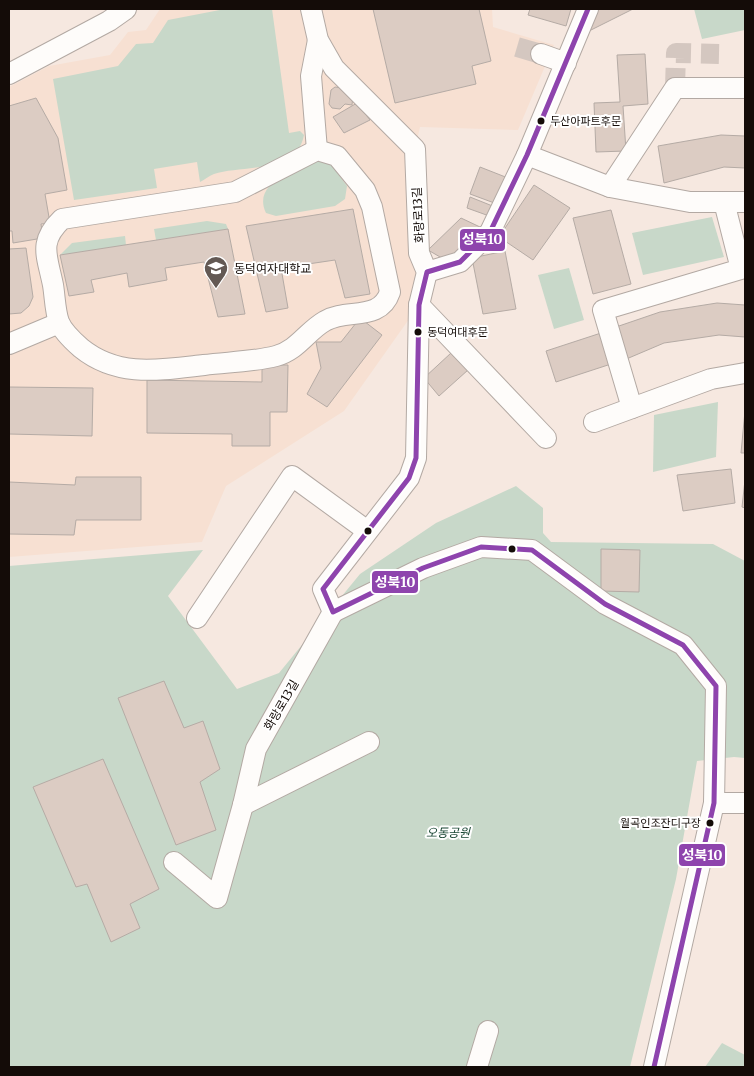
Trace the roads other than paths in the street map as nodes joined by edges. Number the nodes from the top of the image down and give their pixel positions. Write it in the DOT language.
graph roads {
  1 [pos="125,9"];
  2 [pos="311,9"];
  3 [pos="588,9"];
  4 [pos="318,40"];
  5 [pos="540,54"];
  6 [pos="566,63"];
  7 [pos="334,68"];
  8 [pos="9,74"];
  9 [pos="311,76"];
  10 [pos="745,88"];
  11 [pos="317,150"];
  12 [pos="527,155"];
  13 [pos="610,187"];
  14 [pos="724,202"];
  15 [pos="745,202"];
  16 [pos="426,272"];
  17 [pos="419,305"];
  18 [pos="60,323"];
  19 [pos="9,344"];
  20 [pos="745,373"];
  21 [pos="632,408"];
  22 [pos="594,422"];
  23 [pos="546,438"];
  24 [pos="366,530"];
  25 [pos="333,612"];
  26 [pos="197,618"];
  27 [pos="369,742"];
  28 [pos="714,803"];
  29 [pos="745,803"];
  30 [pos="243,805"];
  31 [pos="174,862"];
  32 [pos="488,1031"];
  33 [pos="477,1067"];
  34 [pos="654,1067"];
  1 -- 8 [label="street"];
  2 -- 4 [label="street, 화랑로13길"];
  3 -- 6 [label="street"];
  4 -- 7 [label="street, 화랑로13길"];
  4 -- 9 [label="street"];
  5 -- 6 [label="street"];
  6 -- 12 [label="street"];
  7 -- 9 [label="street"];
  7 -- 16 [label="street, 화랑로13길"];
  9 -- 11 [label="street"];
  10 -- 13 [label="street"];
  11 -- 18 [label="street"];
  11 -- 18 [label="street"];
  12 -- 13 [label="street"];
  12 -- 16 [label="street"];
  13 -- 14 [label="street"];
  14 -- 15 [label="street"];
  14 -- 21 [label="street"];
  16 -- 17 [label="street, 화랑로13길"];
  17 -- 23 [label="street"];
  17 -- 24 [label="street, 화랑로13길"];
  18 -- 19 [label="street"];
  20 -- 21 [label="street"];
  21 -- 22 [label="street"];
  24 -- 25 [label="street, 화랑로13길"];
  24 -- 26 [label="street"];
  25 -- 28 [label="street"];
  25 -- 30 [label="street, 화랑로13길"];
  27 -- 30 [label="street"];
  28 -- 29 [label="street"];
  28 -- 34 [label="street"];
  30 -- 31 [label="street, 화랑로13길"];
  32 -- 33 [label="street"];
}
